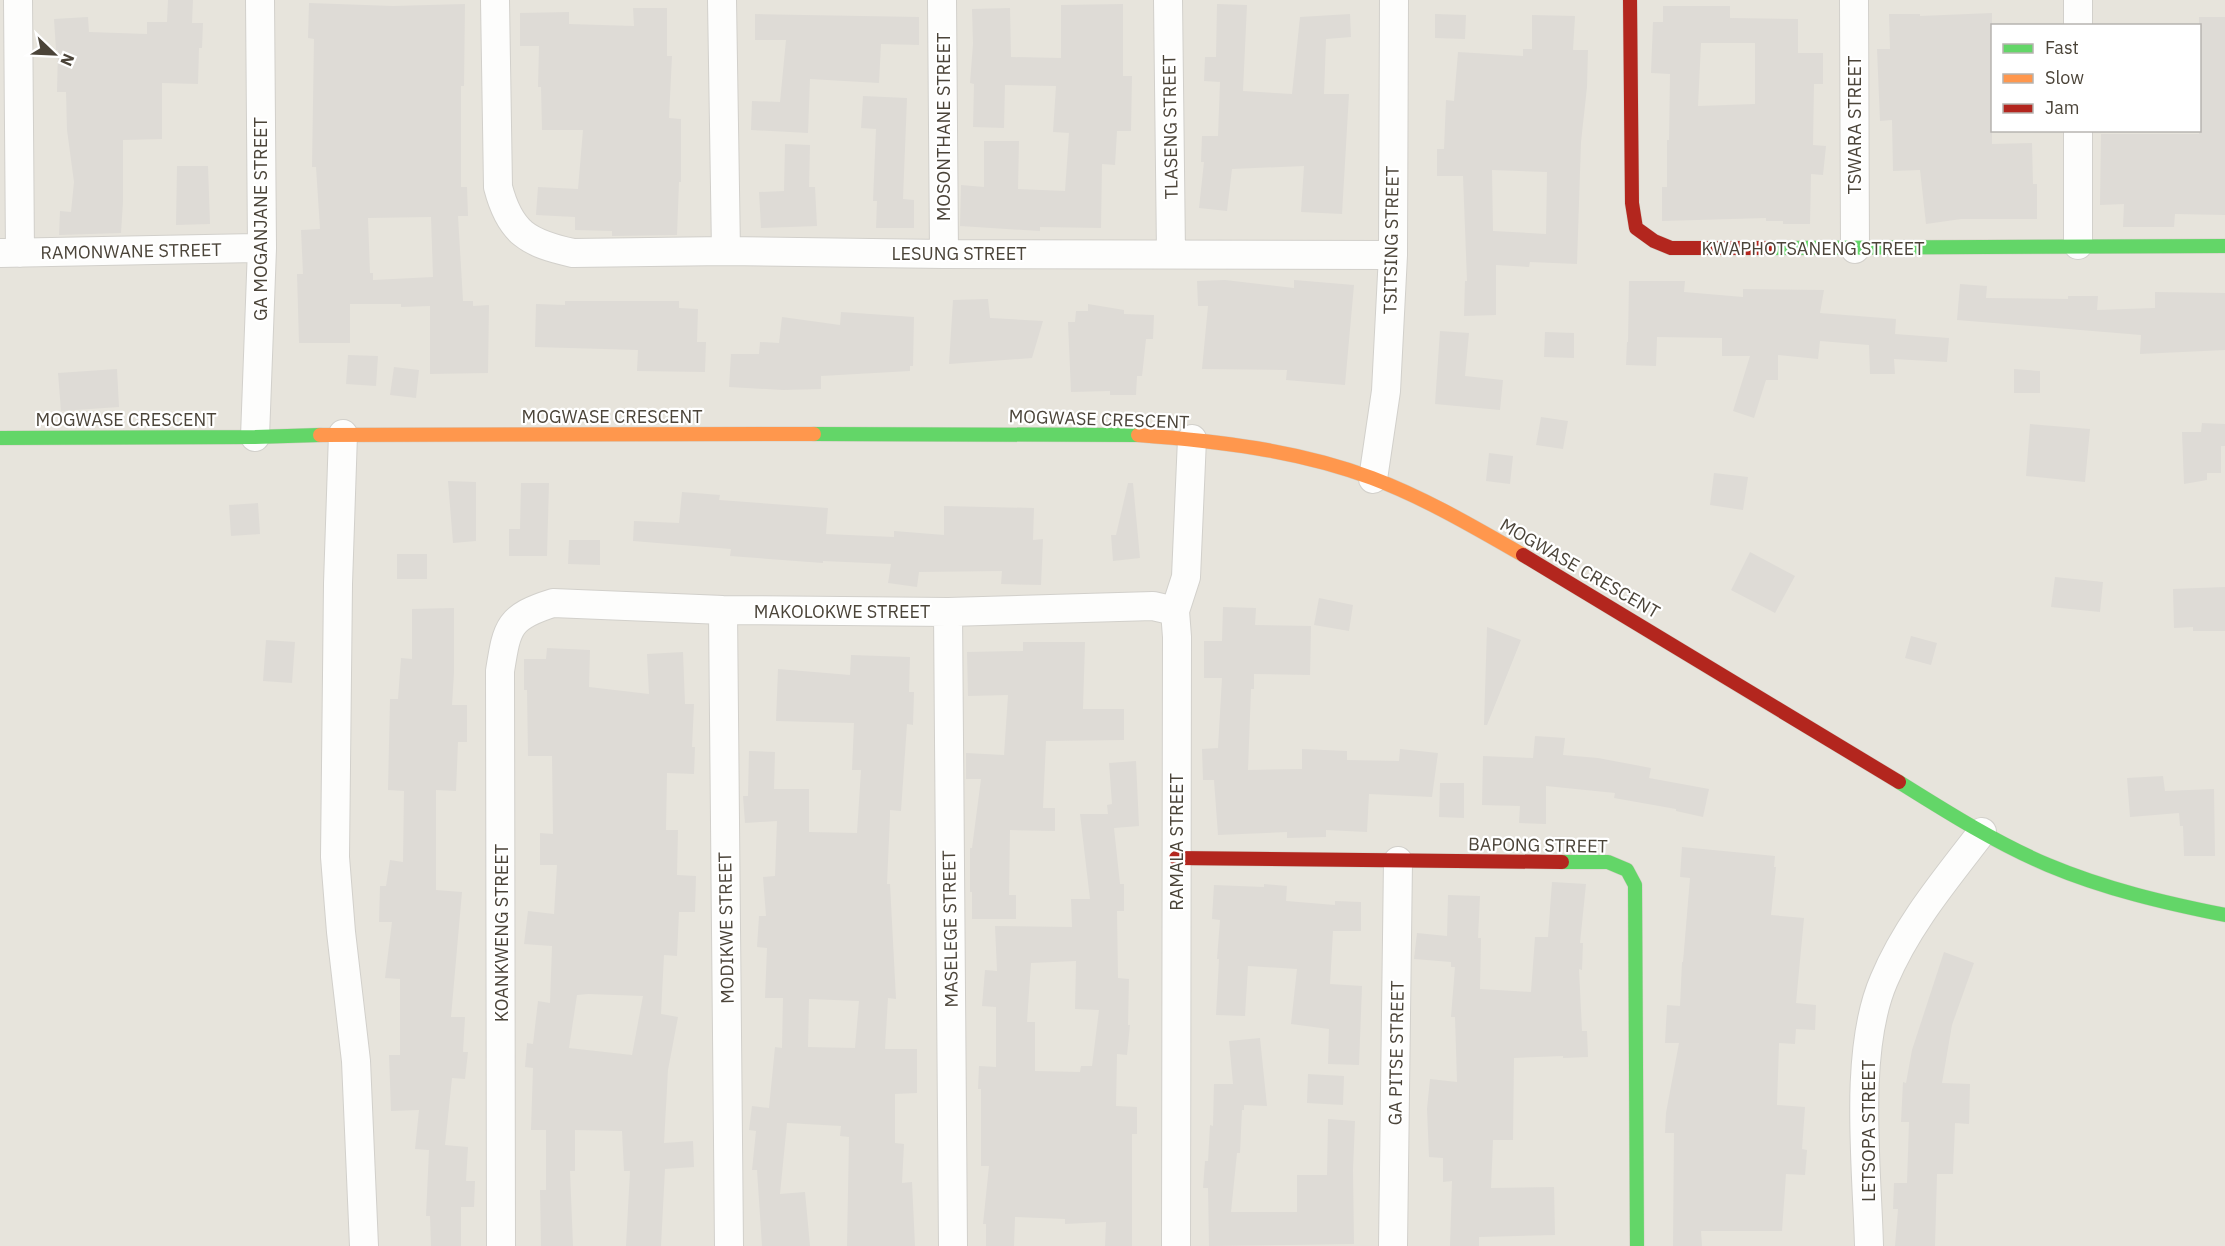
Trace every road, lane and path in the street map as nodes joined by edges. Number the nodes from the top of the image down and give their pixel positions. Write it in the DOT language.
graph roads {
  1 [pos="18,0"];
  2 [pos="260,0"];
  3 [pos="495,0"];
  4 [pos="722,0"];
  5 [pos="942,0"];
  6 [pos="1168,0"];
  7 [pos="1394,0"];
  8 [pos="1630,0"];
  9 [pos="1854,0"];
  10 [pos="2078,0"];
  11 [pos="2078,24"];
  12 [pos="2078,132"];
  13 [pos="2078,245"];
  14 [pos="2225,246"];
  15 [pos="262,248"];
  16 [pos="1855,249"];
  17 [pos="726,251"];
  18 [pos="10,253"];
  19 [pos="1171,253"];
  20 [pos="944,254"];
  21 [pos="1393,255"];
  22 [pos="343,434"];
  23 [pos="255,437"];
  24 [pos="0,438"];
  25 [pos="1192,440"];
  26 [pos="1373,479"];
  27 [pos="723,610"];
  28 [pos="1176,611"];
  29 [pos="948,612"];
  30 [pos="514,622"];
  31 [pos="1982,832"];
  32 [pos="1176,858"];
  33 [pos="1398,861"];
  34 [pos="2225,915"];
  35 [pos="364,1246"];
  36 [pos="501,1246"];
  37 [pos="729,1246"];
  38 [pos="953,1246"];
  39 [pos="1176,1246"];
  40 [pos="1393,1246"];
  41 [pos="1637,1246"];
  42 [pos="1869,1246"];
  1 -- 18 [label="street"];
  2 -- 15 [label="street, GA MOGANJANE STREET"];
  3 -- 17 [label="street, LESUNG STREET"];
  4 -- 17 [label="street"];
  5 -- 20 [label="street, MOSONTHANE STREET"];
  6 -- 19 [label="street, TLASENG STREET"];
  7 -- 21 [label="street, TSITSING STREET"];
  8 -- 16 [label="street, KWAPHOTSANENG STREET"];
  9 -- 16 [label="street, TSWARA STREET"];
  10 -- 11 [label="street"];
  12 -- 13 [label="street"];
  13 -- 14 [label="street, KWAPHOTSANENG STREET"];
  13 -- 16 [label="street, KWAPHOTSANENG STREET"];
  15 -- 18 [label="street, RAMONWANE STREET"];
  15 -- 23 [label="street, GA MOGANJANE STREET"];
  17 -- 20 [label="street, LESUNG STREET"];
  19 -- 20 [label="street, LESUNG STREET"];
  19 -- 21 [label="street, LESUNG STREET"];
  21 -- 26 [label="street, TSITSING STREET"];
  22 -- 23 [label="street, MOGWASE CRESCENT"];
  22 -- 25 [label="street, MOGWASE CRESCENT"];
  22 -- 35 [label="street"];
  23 -- 24 [label="street, MOGWASE CRESCENT"];
  25 -- 26 [label="street, MOGWASE CRESCENT"];
  25 -- 28 [label="street, RAMALA STREET"];
  26 -- 31 [label="street, MOGWASE CRESCENT"];
  27 -- 29 [label="street, MAKOLOKWE STREET"];
  27 -- 30 [label="street, MAKOLOKWE STREET"];
  27 -- 37 [label="street, MODIKWE STREET"];
  28 -- 29 [label="street, MAKOLOKWE STREET"];
  28 -- 32 [label="street, RAMALA STREET"];
  29 -- 38 [label="street, MASELEGE STREET"];
  30 -- 36 [label="street, KOANKWENG STREET"];
  31 -- 34 [label="street, MOGWASE CRESCENT"];
  31 -- 42 [label="street, LETSOPA STREET"];
  32 -- 33 [label="street, BAPONG STREET"];
  32 -- 39 [label="street, RAMALA STREET"];
  33 -- 40 [label="street, GA PITSE STREET"];
  33 -- 41 [label="street, BAPONG STREET"];
}
